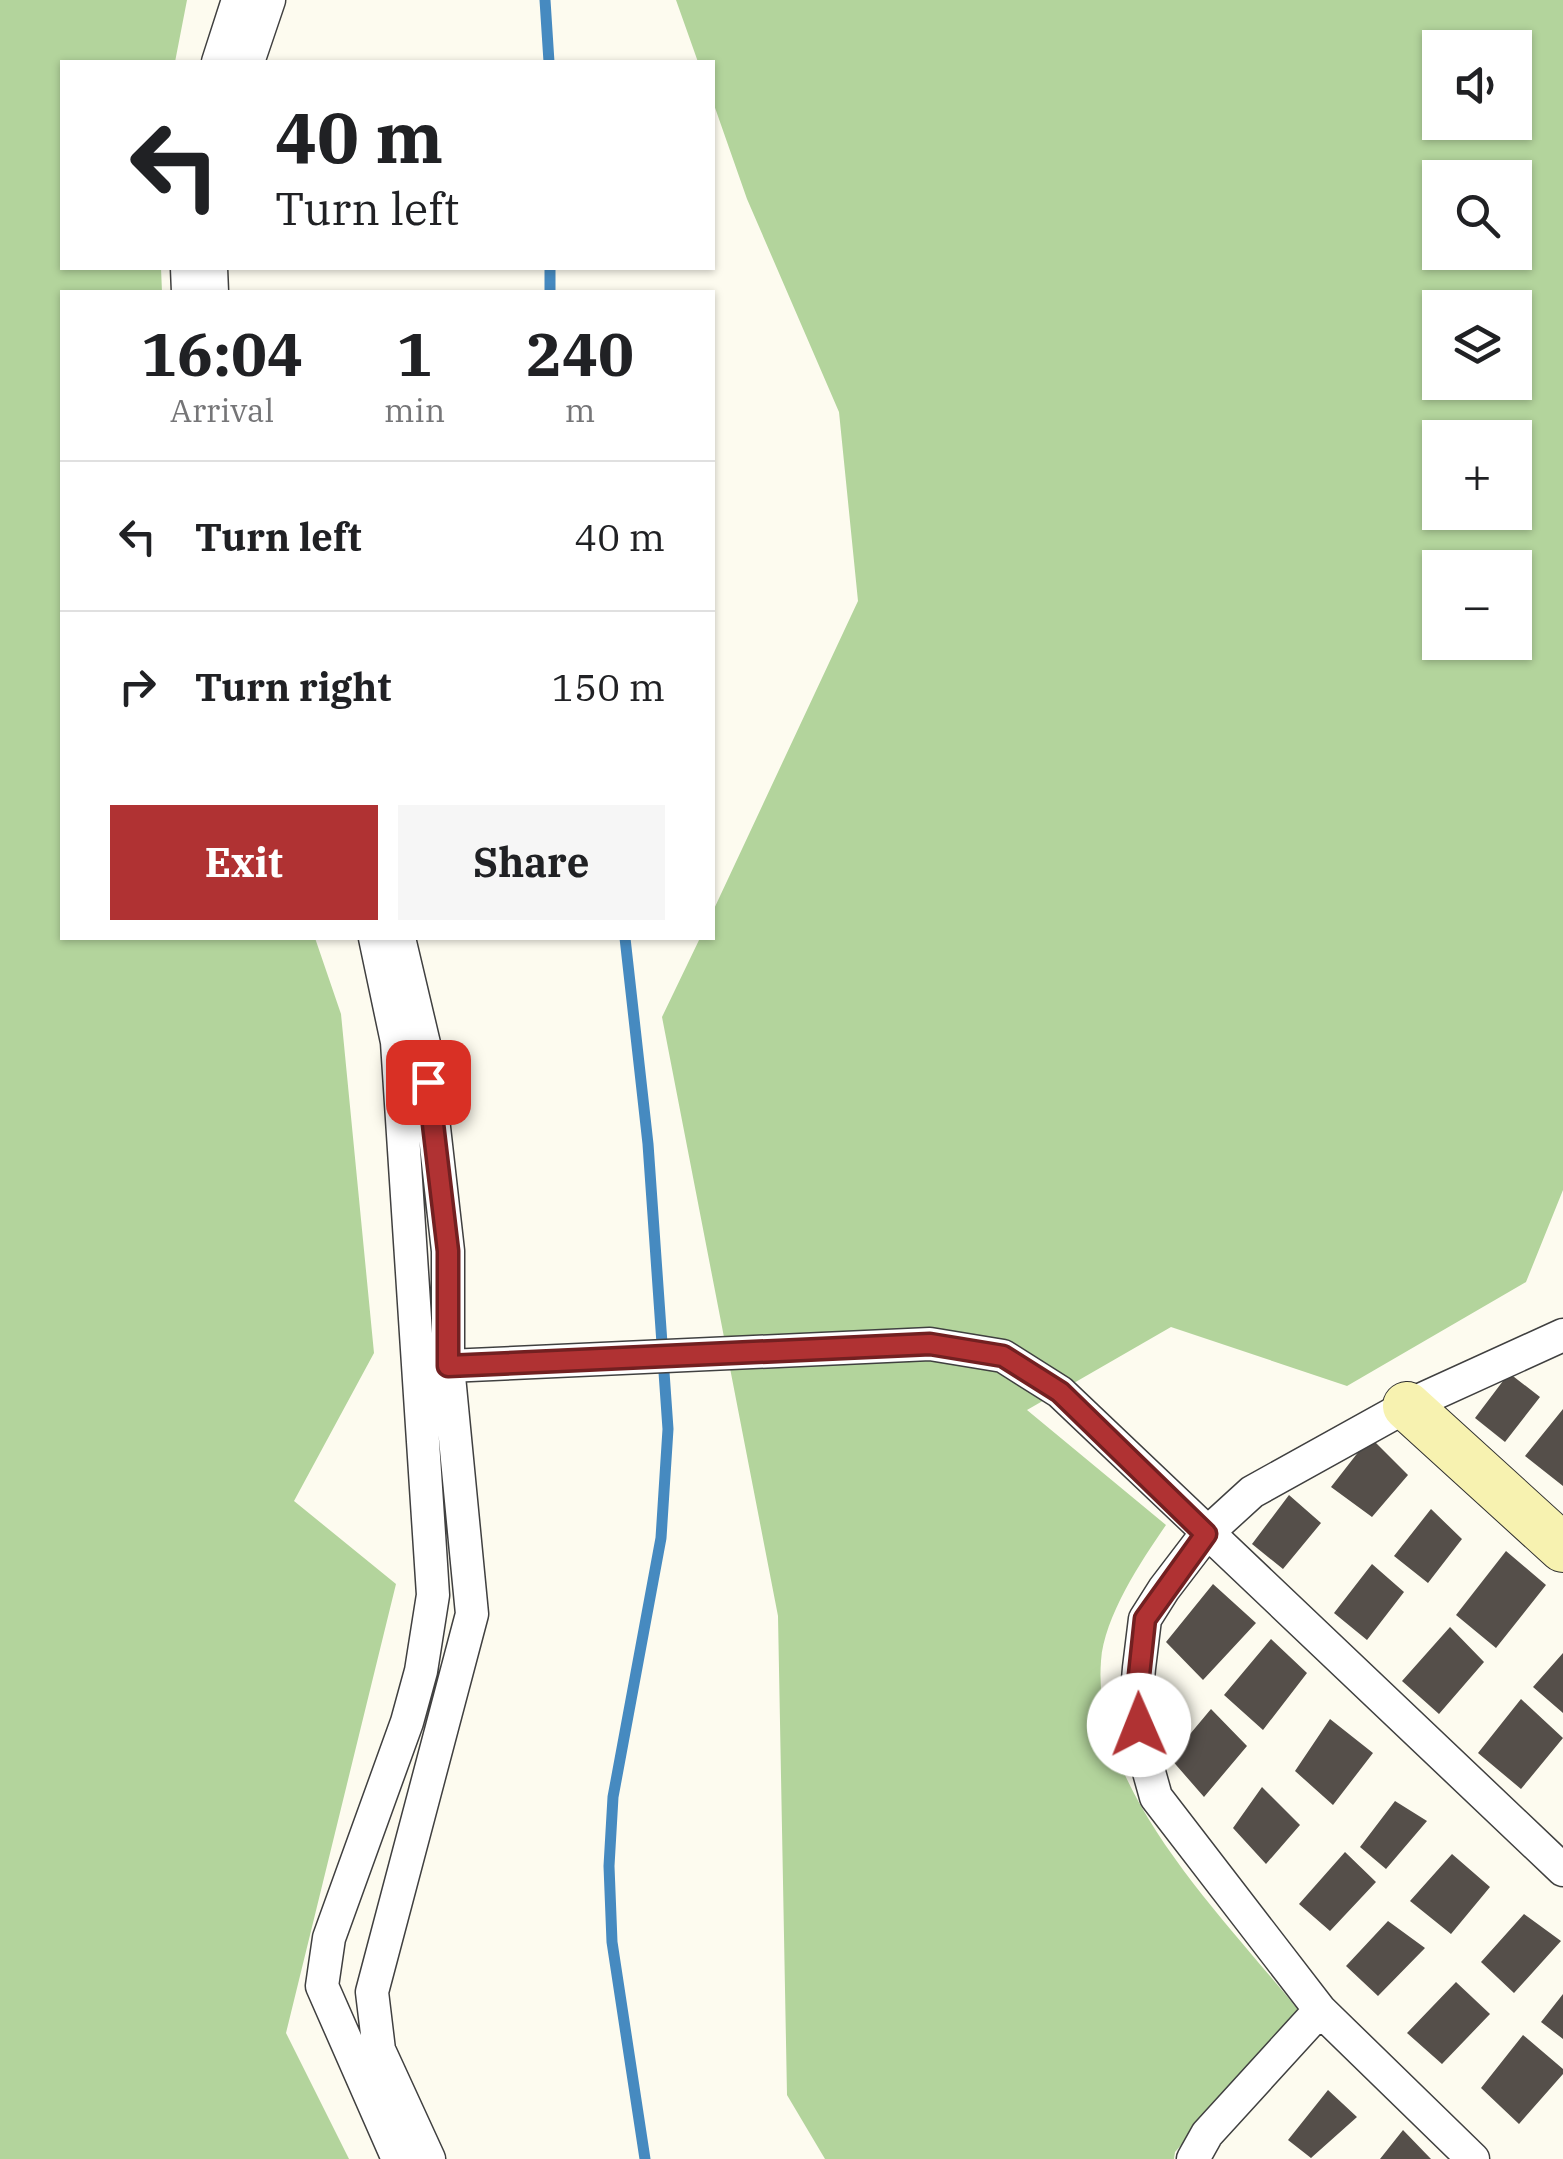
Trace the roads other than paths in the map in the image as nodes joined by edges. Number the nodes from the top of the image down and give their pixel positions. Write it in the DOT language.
graph roads {
  1 [pos="238,0"];
  2 [pos="269,0"];
  3 [pos="219,60"];
  4 [pos="249,60"];
  5 [pos="376,940"];
  6 [pos="399,940"];
  7 [pos="1563,1336"];
  8 [pos="448,1366"];
  9 [pos="1406,1406"];
  10 [pos="1206,1534"];
  11 [pos="1563,1548"];
  12 [pos="1563,1870"];
  13 [pos="1320,2010"];
  14 [pos="398,2159"];
  15 [pos="429,2159"];
  16 [pos="1193,2159"];
  17 [pos="1473,2159"];
  1 -- 3 [label="street"];
  2 -- 4 [label="street"];
  5 -- 14 [label="street"];
  6 -- 8 [label="street"];
  7 -- 9 [label="street"];
  8 -- 10 [label="street"];
  8 -- 15 [label="street"];
  9 -- 10 [label="street"];
  9 -- 11 [label="street"];
  10 -- 12 [label="street"];
  10 -- 13 [label="street"];
  13 -- 16 [label="street"];
  13 -- 17 [label="street"];
}
